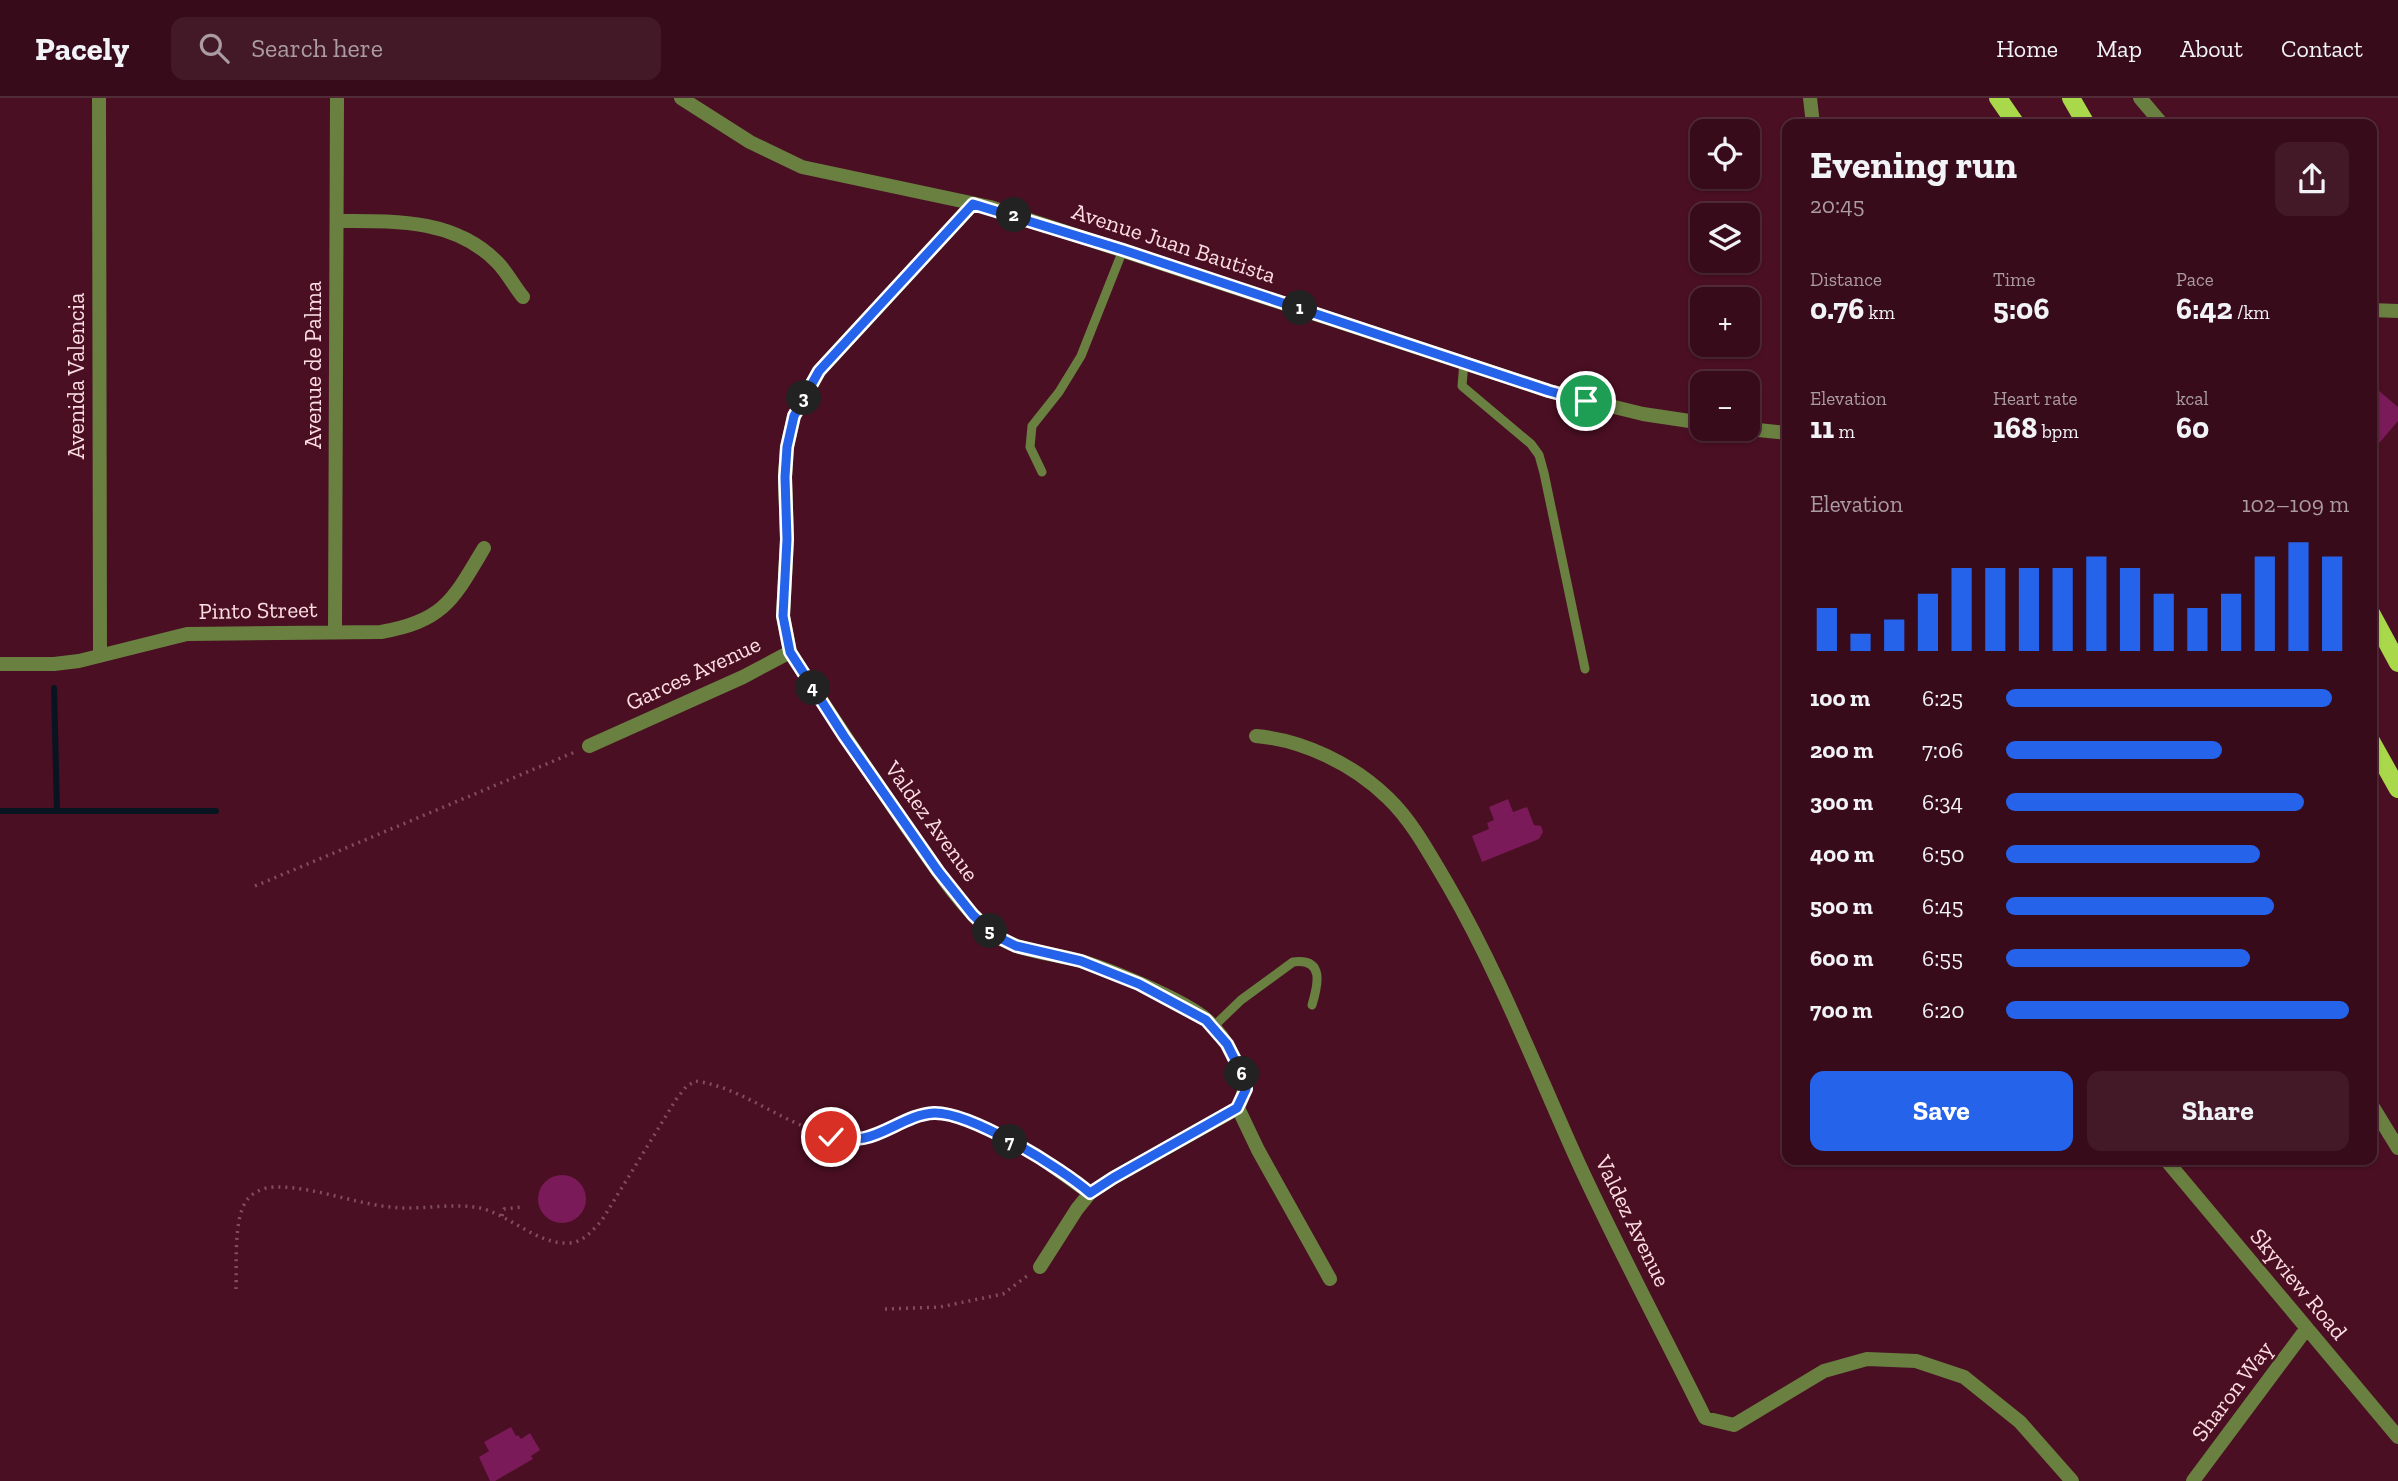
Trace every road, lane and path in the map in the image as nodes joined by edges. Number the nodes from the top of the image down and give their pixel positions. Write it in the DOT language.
graph roads {
  1 [pos="99,98"];
  2 [pos="337,98"];
  3 [pos="681,98"];
  4 [pos="1810,98"];
  5 [pos="1998,98"];
  6 [pos="2071,98"];
  7 [pos="2140,98"];
  8 [pos="1812,119"];
  9 [pos="2013,119"];
  10 [pos="2084,119"];
  11 [pos="2158,119"];
  12 [pos="973,204"];
  13 [pos="337,221"];
  14 [pos="1123,250"];
  15 [pos="523,297"];
  16 [pos="2377,310"];
  17 [pos="2398,312"];
  18 [pos="1464,362"];
  19 [pos="1690,421"];
  20 [pos="1760,430"];
  21 [pos="1782,432"];
  22 [pos="1041,472"];
  23 [pos="484,548"];
  24 [pos="2377,624"];
  25 [pos="335,632"];
  26 [pos="790,652"];
  27 [pos="100,654"];
  28 [pos="2398,663"];
  29 [pos="0,664"];
  30 [pos="1585,669"];
  31 [pos="1256,736"];
  32 [pos="589,746"];
  33 [pos="2377,752"];
  34 [pos="2398,789"];
  35 [pos="255,886"];
  36 [pos="1312,1005"];
  37 [pos="1213,1027"];
  38 [pos="1237,1108"];
  39 [pos="2377,1114"];
  40 [pos="2398,1148"];
  41 [pos="1051,1165"];
  42 [pos="2170,1165"];
  43 [pos="1090,1193"];
  44 [pos="523,1207"];
  45 [pos="502,1216"];
  46 [pos="1040,1267"];
  47 [pos="1330,1279"];
  48 [pos="236,1289"];
  49 [pos="885,1309"];
  50 [pos="2307,1328"];
  51 [pos="2398,1437"];
  52 [pos="2072,1481"];
  53 [pos="2193,1481"];
  1 -- 27 [label="street, Avenida Valencia"];
  2 -- 13 [label="street, Avenue de Palma"];
  3 -- 12 [label="street, Avenue Juan Bautista"];
  4 -- 8 [label="street"];
  5 -- 9 [label="main road"];
  6 -- 10 [label="main road"];
  7 -- 11 [label="street"];
  12 -- 14 [label="street, Avenue Juan Bautista"];
  12 -- 26 [label="street, Garces Avenue"];
  13 -- 15 [label="street"];
  13 -- 25 [label="street, Avenue de Palma"];
  14 -- 18 [label="street, Avenue Juan Bautista"];
  14 -- 22 [label="lane"];
  16 -- 17 [label="street"];
  18 -- 19 [label="street, Avenue Juan Bautista"];
  18 -- 30 [label="lane"];
  20 -- 21 [label="street"];
  23 -- 25 [label="street, Pinto Street"];
  24 -- 28 [label="main road"];
  25 -- 27 [label="street, Pinto Street"];
  26 -- 32 [label="street, Garces Avenue"];
  26 -- 37 [label="street, Valdez Avenue"];
  27 -- 29 [label="street, Pinto Street"];
  31 -- 52 [label="street, Valdez Avenue"];
  32 -- 35 [label="path"];
  33 -- 34 [label="main road"];
  36 -- 37 [label="lane"];
  37 -- 38 [label="street, Valdez Avenue"];
  38 -- 43 [label="street"];
  38 -- 47 [label="street"];
  39 -- 40 [label="street"];
  41 -- 43 [label="street"];
  41 -- 45 [label="path"];
  42 -- 50 [label="street, Skyview Road"];
  43 -- 46 [label="street"];
  44 -- 45 [label="path"];
  45 -- 48 [label="path"];
  46 -- 49 [label="path"];
  50 -- 51 [label="street, Skyview Road"];
  50 -- 53 [label="street, Sharon Way"];
}
